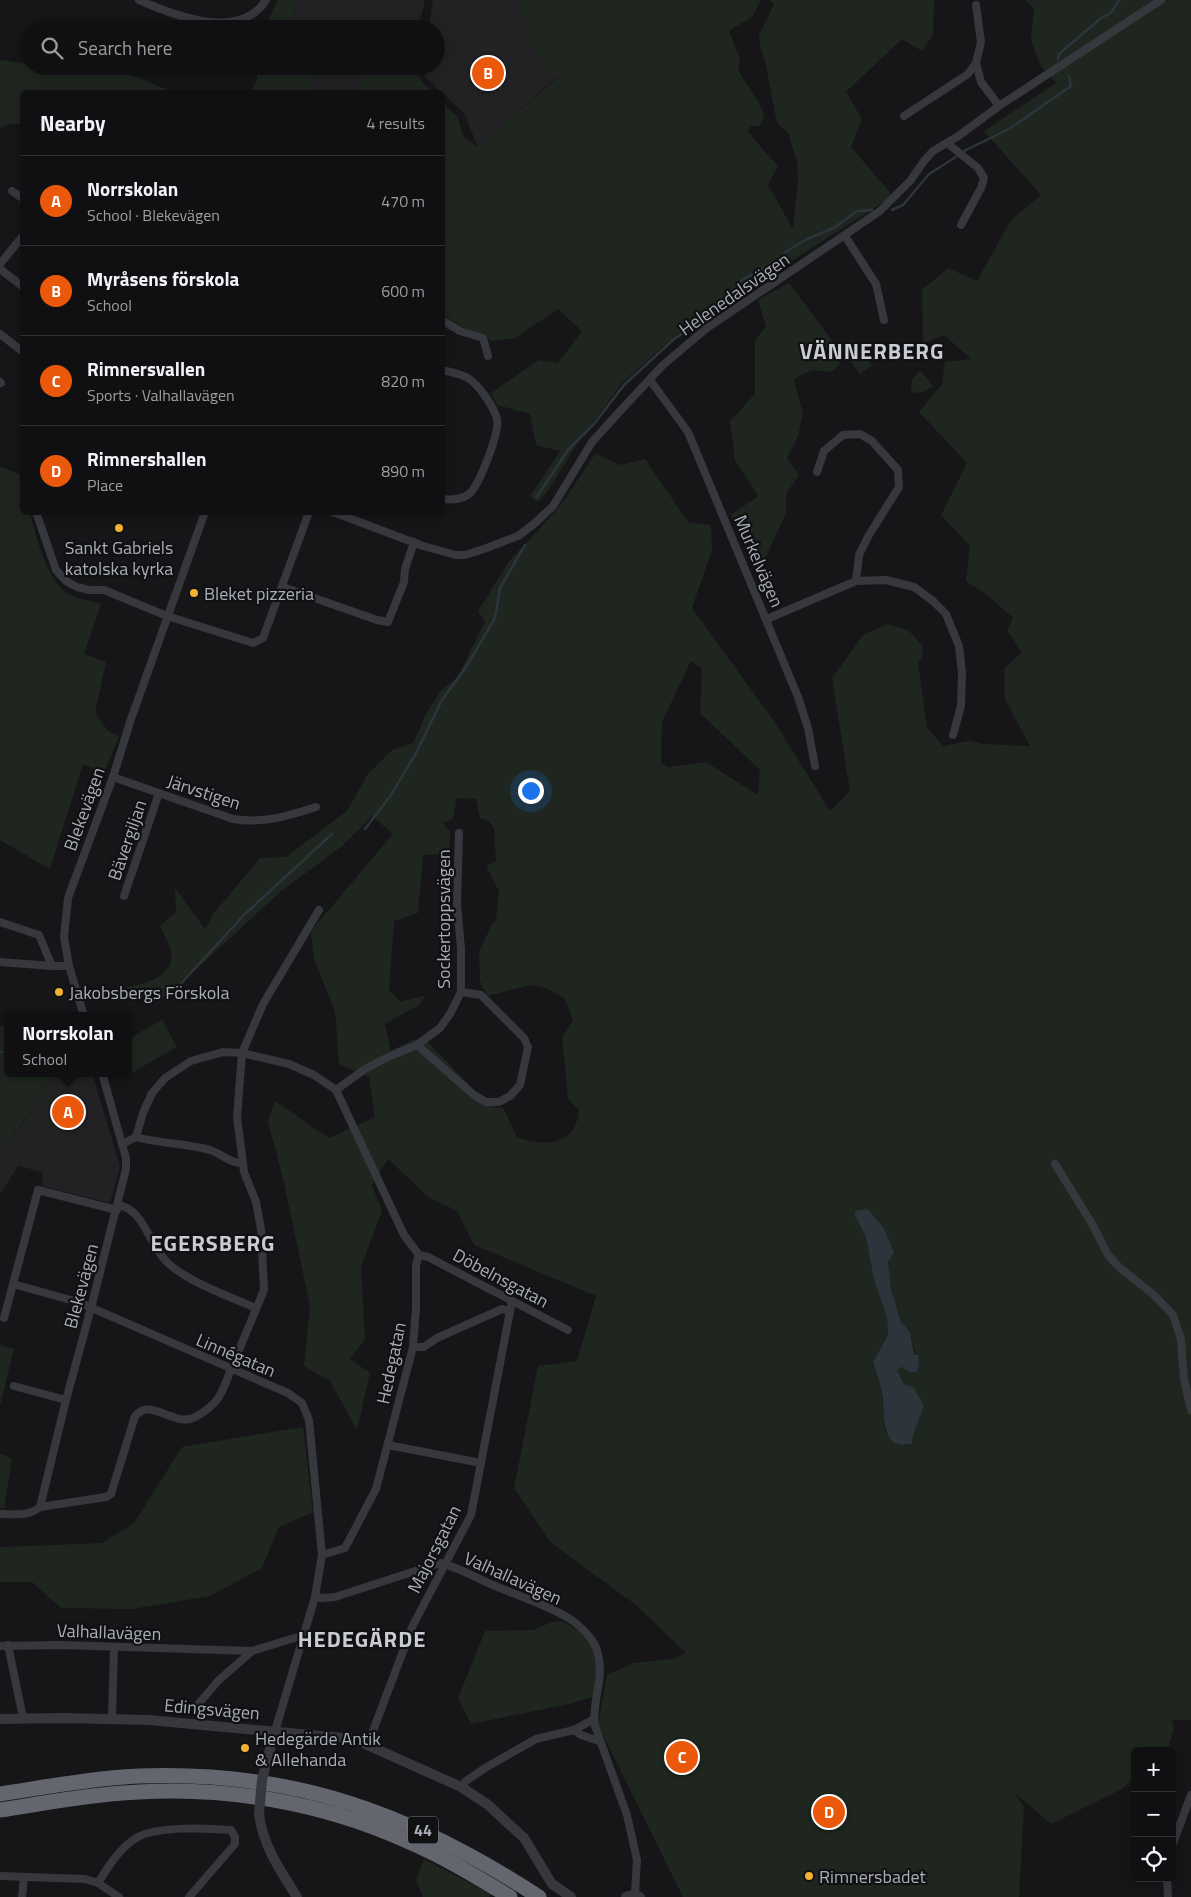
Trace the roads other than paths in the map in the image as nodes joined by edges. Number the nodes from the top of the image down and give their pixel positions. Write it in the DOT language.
graph roads {
  1 [pos="139,0"];
  2 [pos="266,0"];
  3 [pos="1161,0"];
  4 [pos="976,5"];
  5 [pos="199,20"];
  6 [pos="234,20"];
  7 [pos="976,63"];
  8 [pos="999,106"];
  9 [pos="904,116"];
  10 [pos="947,143"];
  11 [pos="12,191"];
  12 [pos="20,197"];
  13 [pos="961,225"];
  14 [pos="845,236"];
  15 [pos="20,239"];
  16 [pos="1,260"];
  17 [pos="0,269"];
  18 [pos="20,284"];
  19 [pos="884,320"];
  20 [pos="445,322"];
  21 [pos="0,334"];
  22 [pos="20,349"];
  23 [pos="488,356"];
  24 [pos="445,371"];
  25 [pos="650,380"];
  26 [pos="817,472"];
  27 [pos="445,498"];
  28 [pos="37,515"];
  29 [pos="204,515"];
  30 [pos="308,515"];
  31 [pos="340,515"];
  32 [pos="414,542"];
  33 [pos="856,581"];
  34 [pos="283,587"];
  35 [pos="167,616"];
  36 [pos="767,619"];
  37 [pos="953,735"];
  38 [pos="814,766"];
  39 [pos="113,777"];
  40 [pos="159,794"];
  41 [pos="316,807"];
  42 [pos="458,833"];
  43 [pos="124,896"];
  44 [pos="319,910"];
  45 [pos="0,922"];
  46 [pos="0,962"];
  47 [pos="52,966"];
  48 [pos="69,966"];
  49 [pos="461,992"];
  50 [pos="83,1012"];
  51 [pos="417,1045"];
  52 [pos="242,1053"];
  53 [pos="103,1077"];
  54 [pos="336,1090"];
  55 [pos="136,1137"];
  56 [pos="122,1144"];
  57 [pos="242,1163"];
  58 [pos="1054,1164"];
  59 [pos="117,1207"];
  60 [pos="419,1255"];
  61 [pos="13,1284"];
  62 [pos="512,1301"];
  63 [pos="91,1308"];
  64 [pos="256,1308"];
  65 [pos="510,1311"];
  66 [pos="4,1318"];
  67 [pos="568,1330"];
  68 [pos="413,1347"];
  69 [pos="239,1350"];
  70 [pos="231,1369"];
  71 [pos="14,1386"];
  72 [pos="66,1400"];
  73 [pos="1191,1410"];
  74 [pos="388,1445"];
  75 [pos="481,1463"];
  76 [pos="40,1507"];
  77 [pos="0,1514"];
  78 [pos="322,1555"];
  79 [pos="445,1564"];
  80 [pos="315,1597"];
  81 [pos="304,1635"];
  82 [pos="4,1646"];
  83 [pos="114,1647"];
  84 [pos="252,1651"];
  85 [pos="195,1708"];
  86 [pos="24,1718"];
  87 [pos="112,1718"];
  88 [pos="0,1719"];
  89 [pos="594,1719"];
  90 [pos="574,1730"];
  91 [pos="275,1731"];
  92 [pos="600,1741"];
  93 [pos="368,1744"];
  94 [pos="461,1787"];
  95 [pos="0,1794"];
  96 [pos="1191,1795"];
  97 [pos="0,1810"];
  98 [pos="1175,1837"];
  99 [pos="0,1876"];
  100 [pos="24,1877"];
  101 [pos="1167,1882"];
  102 [pos="98,1883"];
  103 [pos="108,1889"];
  104 [pos="102,1896"];
  105 [pos="634,1896"];
  106 [pos="22,1897"];
  107 [pos="120,1897"];
  108 [pos="189,1897"];
  109 [pos="296,1897"];
  110 [pos="510,1897"];
  111 [pos="538,1897"];
  112 [pos="571,1897"];
  113 [pos="1168,1897"];
  1 -- 5 [label="street"];
  2 -- 6 [label="street"];
  3 -- 8 [label="street, Helenedalsvägen"];
  4 -- 7 [label="street"];
  7 -- 8 [label="street"];
  7 -- 9 [label="street"];
  8 -- 10 [label="street, Helenedalsvägen"];
  10 -- 13 [label="street"];
  10 -- 14 [label="street, Helenedalsvägen"];
  11 -- 12 [label="street"];
  14 -- 19 [label="street"];
  14 -- 25 [label="street, Helenedalsvägen"];
  15 -- 16 [label="street"];
  17 -- 18 [label="street"];
  20 -- 23 [label="street"];
  21 -- 22 [label="street"];
  24 -- 27 [label="street"];
  25 -- 32 [label="street, Helenedalsvägen"];
  25 -- 36 [label="street, Murkelvägen"];
  26 -- 33 [label="street"];
  28 -- 35 [label="street"];
  29 -- 35 [label="street, Blekevägen"];
  30 -- 34 [label="street"];
  31 -- 32 [label="street, Helenedalsvägen"];
  32 -- 34 [label="street"];
  33 -- 36 [label="street"];
  33 -- 37 [label="street"];
  34 -- 35 [label="street"];
  35 -- 39 [label="street, Blekevägen"];
  36 -- 38 [label="street, Murkelvägen"];
  39 -- 40 [label="street, Järvstigen"];
  39 -- 48 [label="street, Blekevägen"];
  40 -- 41 [label="street, Järvstigen"];
  40 -- 43 [label="street, Bävergiljan"];
  42 -- 49 [label="street, Sockertoppsvägen"];
  44 -- 52 [label="street"];
  45 -- 47 [label="street"];
  46 -- 47 [label="street"];
  47 -- 48 [label="street"];
  48 -- 50 [label="street, Blekevägen"];
  49 -- 51 [label="street, Sockertoppsvägen"];
  49 -- 51 [label="street"];
  51 -- 54 [label="street, Sockertoppsvägen"];
  52 -- 54 [label="street"];
  52 -- 55 [label="street"];
  52 -- 57 [label="street"];
  53 -- 56 [label="street, Blekevägen"];
  54 -- 60 [label="street"];
  55 -- 56 [label="street"];
  55 -- 57 [label="street"];
  56 -- 59 [label="street, Blekevägen"];
  57 -- 64 [label="street"];
  58 -- 73 [label="street"];
  59 -- 61 [label="street"];
  59 -- 63 [label="street, Blekevägen"];
  59 -- 64 [label="street"];
  60 -- 62 [label="street, Döbelnsgatan"];
  60 -- 68 [label="street, Hedegatan"];
  61 -- 63 [label="street, Linnégatan"];
  61 -- 66 [label="street"];
  62 -- 65 [label="street, Majorsgatan"];
  62 -- 67 [label="street, Döbelnsgatan"];
  63 -- 70 [label="street, Linnégatan"];
  63 -- 72 [label="street, Blekevägen"];
  64 -- 69 [label="street"];
  65 -- 68 [label="street"];
  65 -- 75 [label="street, Majorsgatan"];
  68 -- 74 [label="street, Hedegatan"];
  70 -- 76 [label="street"];
  70 -- 78 [label="street, Linnégatan"];
  71 -- 72 [label="street"];
  72 -- 76 [label="street, Blekevägen"];
  74 -- 75 [label="street"];
  74 -- 78 [label="street, Hedegatan"];
  75 -- 79 [label="street, Majorsgatan"];
  76 -- 77 [label="street"];
  78 -- 80 [label="street"];
  79 -- 80 [label="street, Valhallavägen"];
  79 -- 89 [label="street, Valhallavägen"];
  79 -- 93 [label="street, Majorsgatan"];
  80 -- 81 [label="street"];
  81 -- 84 [label="street, Valhallavägen"];
  81 -- 91 [label="street"];
  82 -- 83 [label="street, Valhallavägen"];
  82 -- 86 [label="street"];
  83 -- 84 [label="street, Valhallavägen"];
  83 -- 87 [label="street"];
  84 -- 85 [label="street"];
  86 -- 87 [label="street, Edingsvägen"];
  86 -- 88 [label="street, Edingsvägen"];
  87 -- 91 [label="street, Edingsvägen"];
  89 -- 90 [label="street"];
  89 -- 92 [label="street, Valhallavägen"];
  90 -- 92 [label="street"];
  90 -- 94 [label="street"];
  91 -- 93 [label="street, Edingsvägen"];
  91 -- 109 [label="street, bridge"];
  92 -- 105 [label="street, Valhallavägen"];
  93 -- 94 [label="street, Edingsvägen"];
  94 -- 112 [label="street, Edingsvägen"];
  95 -- 111 [label="highway, 44"];
  96 -- 98 [label="street"];
  97 -- 110 [label="highway, 44"];
  99 -- 100 [label="street"];
  100 -- 102 [label="street"];
  100 -- 106 [label="street"];
  101 -- 113 [label="street"];
  102 -- 103 [label="street"];
  102 -- 108 [label="street"];
  103 -- 104 [label="street"];
  103 -- 107 [label="street"];
}
